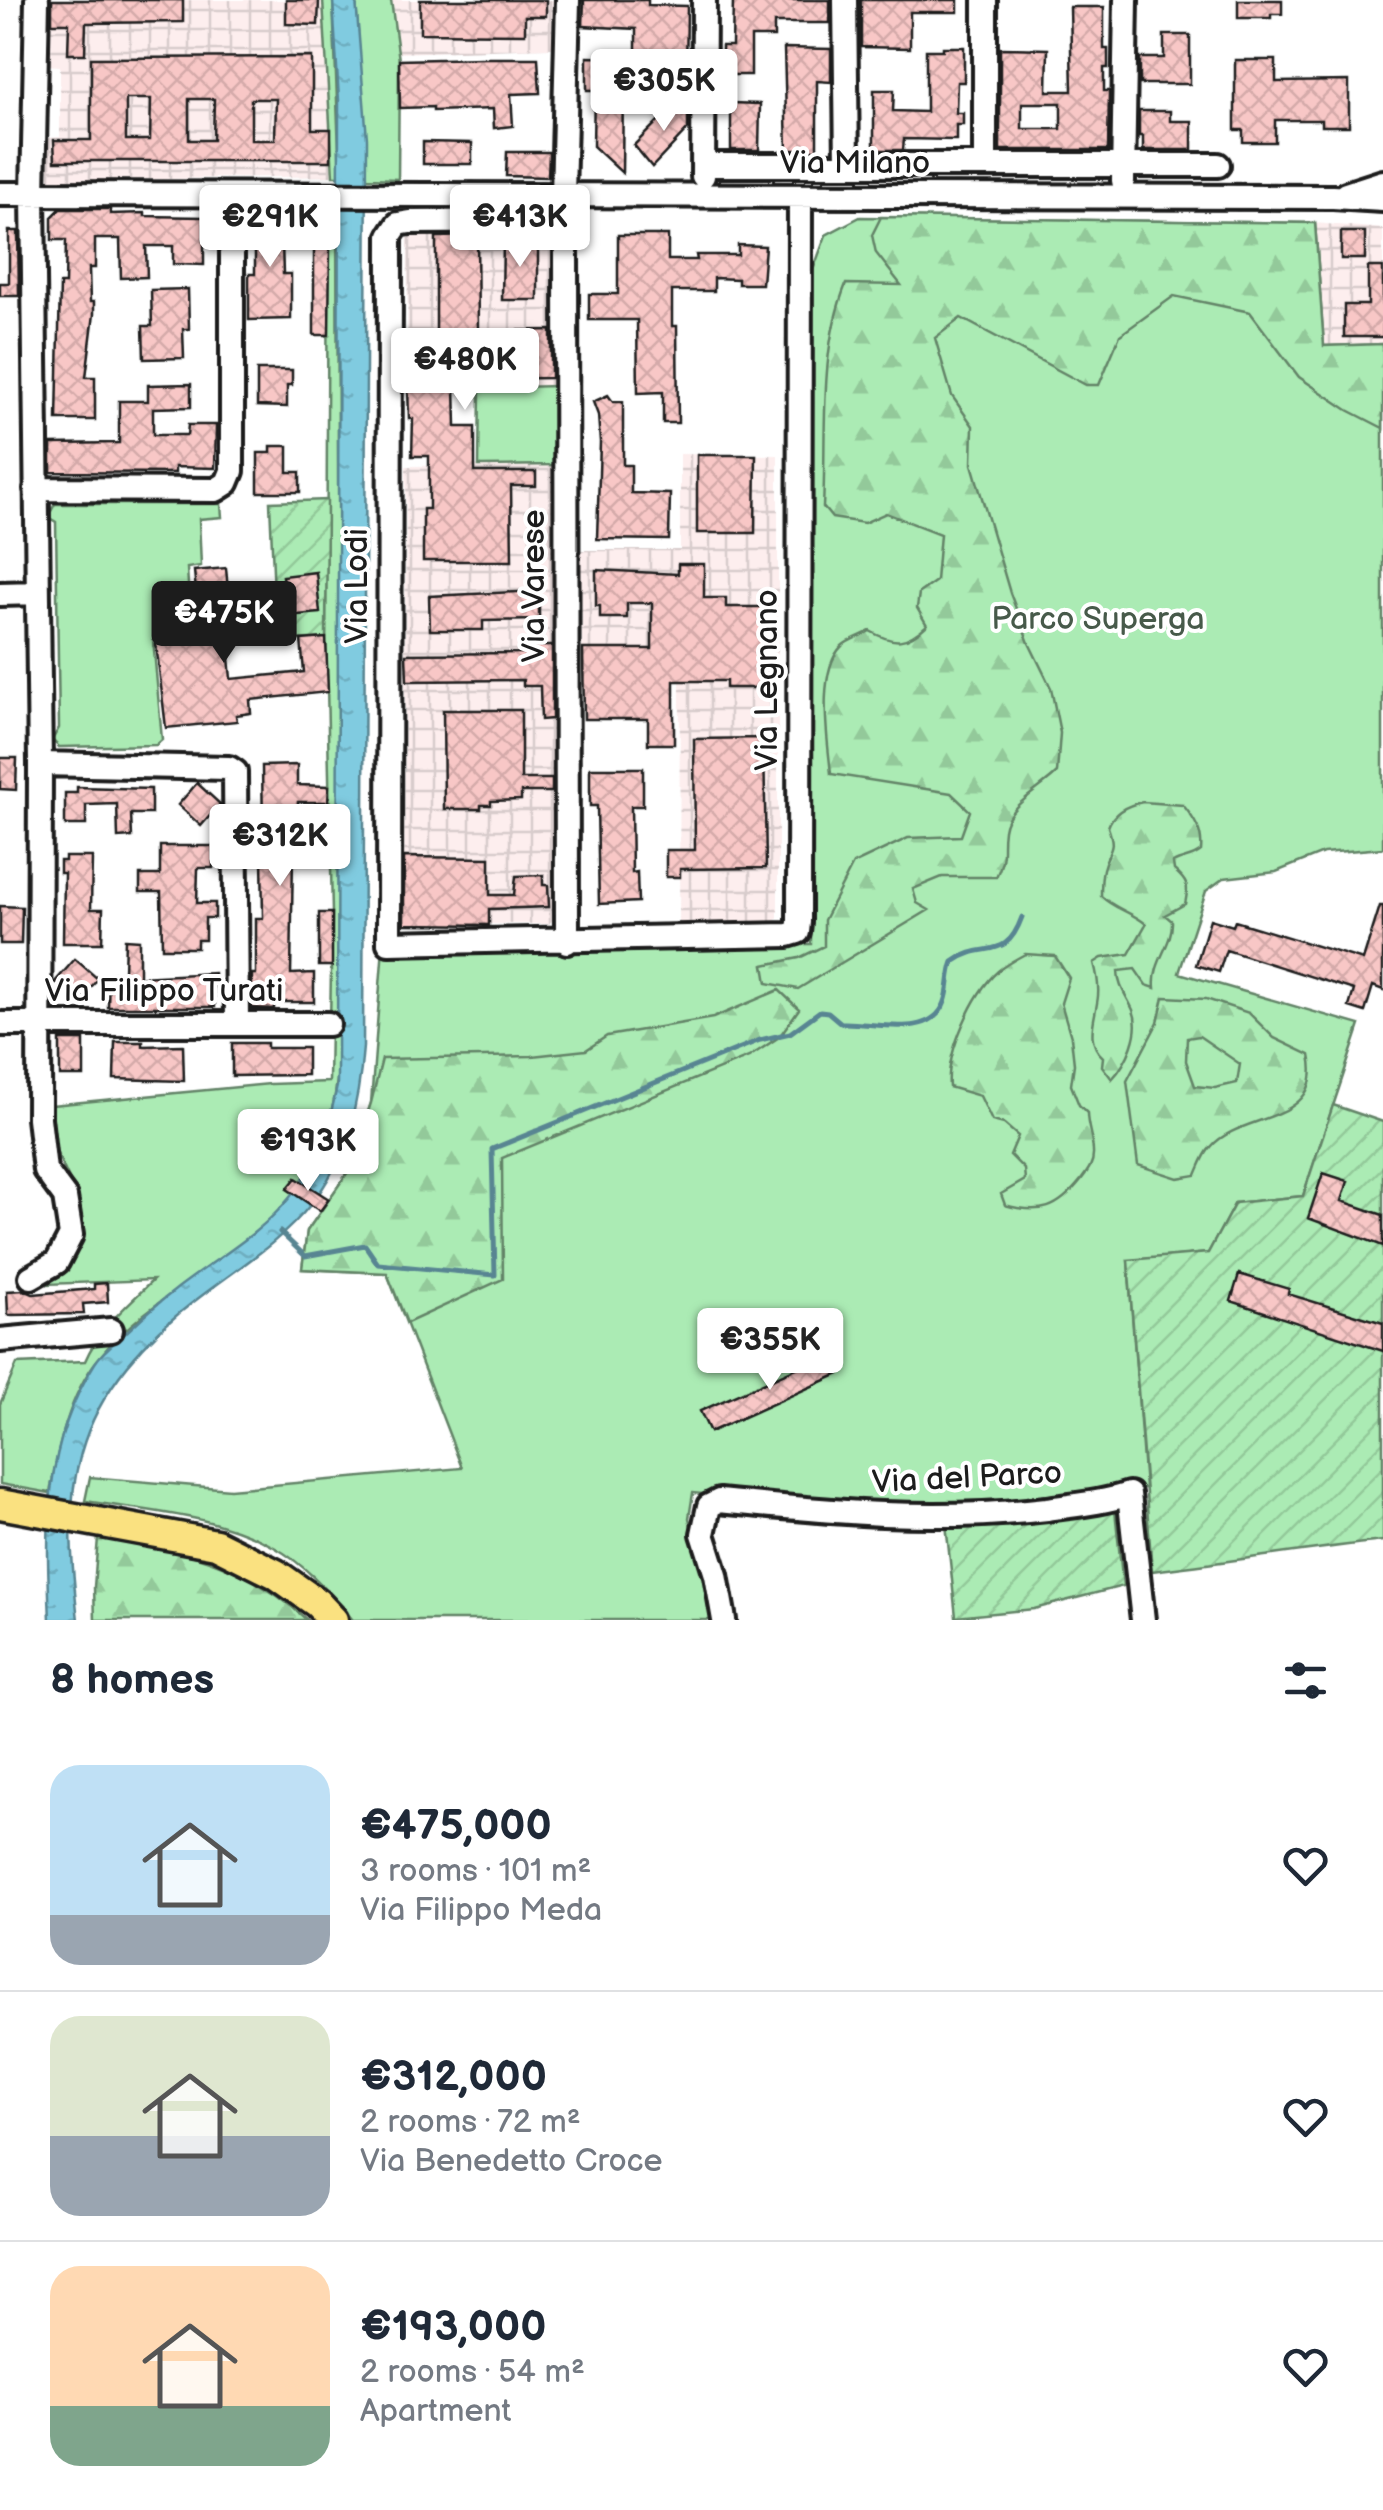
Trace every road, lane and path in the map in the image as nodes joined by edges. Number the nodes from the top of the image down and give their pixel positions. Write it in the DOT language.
graph roads {
  1 [pos="37,0"];
  2 [pos="568,0"];
  3 [pos="704,0"];
  4 [pos="845,0"];
  5 [pos="985,0"];
  6 [pos="1126,0"];
  7 [pos="846,164"];
  8 [pos="985,165"];
  9 [pos="1218,165"];
  10 [pos="703,166"];
  11 [pos="1123,166"];
  12 [pos="1383,182"];
  13 [pos="1383,190"];
  14 [pos="0,194"];
  15 [pos="33,194"];
  16 [pos="232,195"];
  17 [pos="563,195"];
  18 [pos="702,196"];
  19 [pos="800,196"];
  20 [pos="1122,196"];
  21 [pos="1333,197"];
  22 [pos="1383,200"];
  23 [pos="566,230"];
  24 [pos="36,489"];
  25 [pos="37,593"];
  26 [pos="0,594"];
  27 [pos="40,764"];
  28 [pos="567,942"];
  29 [pos="0,1024"];
  30 [pos="37,1024"];
  31 [pos="237,1024"];
  32 [pos="328,1024"];
  33 [pos="32,1277"];
  34 [pos="111,1330"];
  35 [pos="0,1340"];
  36 [pos="0,1504"];
  37 [pos="333,1620"];
  38 [pos="724,1620"];
  39 [pos="1143,1620"];
  1 -- 15 [label="street"];
  2 -- 17 [label="street"];
  3 -- 10 [label="street"];
  4 -- 7 [label="street"];
  5 -- 8 [label="street"];
  6 -- 11 [label="street"];
  7 -- 8 [label="street, Via Milano"];
  7 -- 10 [label="street, Via Milano"];
  8 -- 11 [label="street, Via Milano"];
  9 -- 11 [label="street, Via Milano"];
  10 -- 18 [label="street"];
  11 -- 20 [label="street"];
  12 -- 13 [label="street"];
  12 -- 21 [label="street"];
  14 -- 15 [label="street, Via Milano"];
  15 -- 16 [label="street, Via Milano"];
  15 -- 24 [label="street"];
  16 -- 17 [label="street, Via Milano"];
  16 -- 24 [label="street"];
  17 -- 18 [label="street, Via Milano"];
  18 -- 19 [label="street, Via Milano"];
  19 -- 20 [label="street, Via Milano"];
  19 -- 28 [label="street, Via Legnano"];
  20 -- 21 [label="street, Via Milano"];
  21 -- 22 [label="street"];
  23 -- 28 [label="street, Via Varese"];
  23 -- 28 [label="street, Via Lodi"];
  24 -- 25 [label="street"];
  25 -- 26 [label="street"];
  25 -- 27 [label="street"];
  27 -- 30 [label="street"];
  27 -- 31 [label="street"];
  29 -- 30 [label="street, Via Filippo Turati"];
  30 -- 31 [label="street, Via Filippo Turati"];
  30 -- 33 [label="street"];
  31 -- 32 [label="street, Via Filippo Turati"];
  34 -- 35 [label="street"];
  36 -- 37 [label="main road"];
  38 -- 39 [label="street, Via del Parco"];
}
